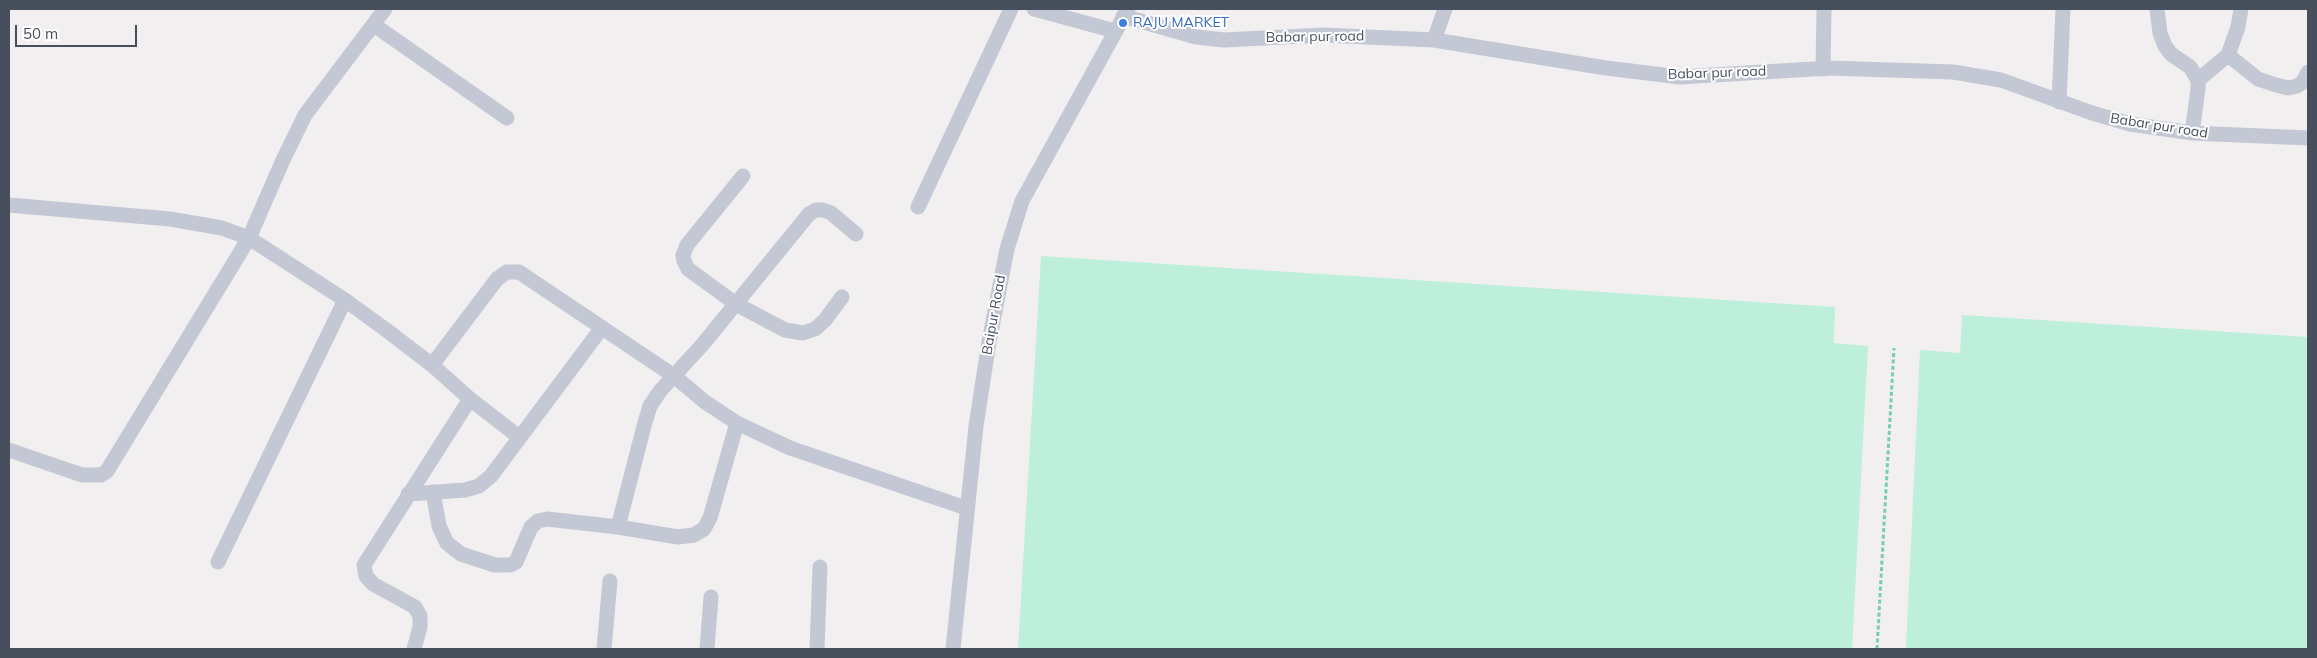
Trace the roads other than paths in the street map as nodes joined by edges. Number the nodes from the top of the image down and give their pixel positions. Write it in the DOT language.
graph roads {
  1 [pos="385,9"];
  2 [pos="1011,9"];
  3 [pos="1034,9"];
  4 [pos="1445,9"];
  5 [pos="1824,9"];
  6 [pos="2063,9"];
  7 [pos="2157,9"];
  8 [pos="2241,9"];
  9 [pos="1125,12"];
  10 [pos="374,24"];
  11 [pos="1115,31"];
  12 [pos="1434,40"];
  13 [pos="2228,55"];
  14 [pos="1822,69"];
  15 [pos="2308,72"];
  16 [pos="2198,80"];
  17 [pos="2059,102"];
  18 [pos="507,118"];
  19 [pos="2192,133"];
  20 [pos="2308,138"];
  21 [pos="744,176"];
  22 [pos="9,205"];
  23 [pos="918,207"];
  24 [pos="856,234"];
  25 [pos="249,238"];
  26 [pos="842,298"];
  27 [pos="345,300"];
  28 [pos="736,304"];
  29 [pos="601,329"];
  30 [pos="432,365"];
  31 [pos="674,376"];
  32 [pos="470,399"];
  33 [pos="737,423"];
  34 [pos="519,437"];
  35 [pos="9,450"];
  36 [pos="433,492"];
  37 [pos="408,494"];
  38 [pos="966,508"];
  39 [pos="618,526"];
  40 [pos="218,562"];
  41 [pos="820,567"];
  42 [pos="610,581"];
  43 [pos="711,597"];
  44 [pos="414,649"];
  45 [pos="604,649"];
  46 [pos="708,649"];
  47 [pos="817,649"];
  48 [pos="954,649"];
  1 -- 10 [label="street"];
  2 -- 23 [label="street"];
  3 -- 11 [label="street"];
  4 -- 12 [label="street"];
  5 -- 14 [label="street"];
  6 -- 17 [label="street"];
  7 -- 16 [label="street"];
  8 -- 13 [label="street"];
  9 -- 11 [label="street, Baipur Road"];
  9 -- 12 [label="street, Babar pur road"];
  10 -- 18 [label="street"];
  10 -- 25 [label="street"];
  11 -- 38 [label="street, Baipur Road"];
  12 -- 14 [label="street, Babar pur road"];
  13 -- 15 [label="street"];
  13 -- 16 [label="street"];
  14 -- 17 [label="street, Babar pur road"];
  16 -- 19 [label="street"];
  17 -- 19 [label="street, Babar pur road"];
  19 -- 20 [label="street, Babar pur road"];
  21 -- 28 [label="street"];
  22 -- 25 [label="street"];
  24 -- 28 [label="street"];
  25 -- 27 [label="street"];
  25 -- 35 [label="street"];
  26 -- 28 [label="street"];
  27 -- 30 [label="street"];
  27 -- 40 [label="street"];
  28 -- 31 [label="street"];
  29 -- 30 [label="street"];
  29 -- 31 [label="street"];
  29 -- 34 [label="street"];
  30 -- 32 [label="street"];
  31 -- 33 [label="street"];
  31 -- 39 [label="street"];
  32 -- 34 [label="street"];
  32 -- 37 [label="street"];
  33 -- 38 [label="street"];
  33 -- 39 [label="street"];
  34 -- 36 [label="street"];
  36 -- 37 [label="street"];
  36 -- 39 [label="street"];
  37 -- 44 [label="street"];
  38 -- 48 [label="street, Baipur Road"];
  41 -- 47 [label="street"];
  42 -- 45 [label="street"];
  43 -- 46 [label="street"];
}
